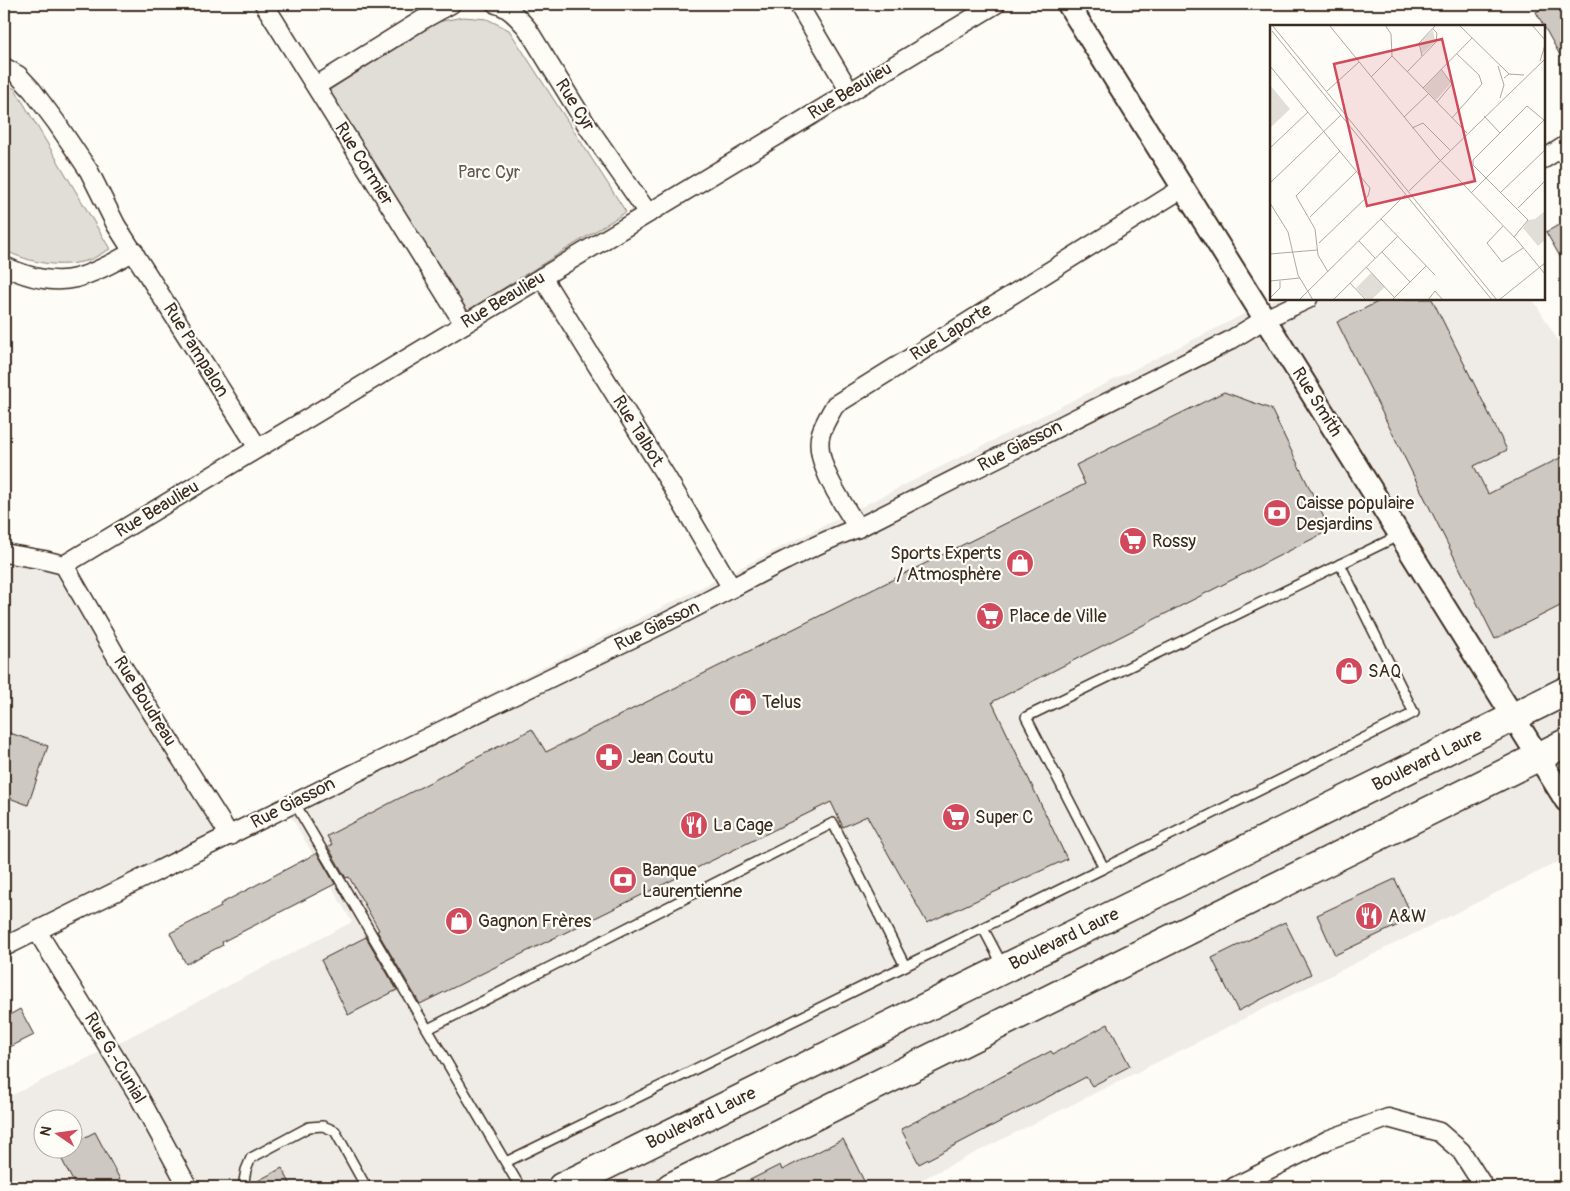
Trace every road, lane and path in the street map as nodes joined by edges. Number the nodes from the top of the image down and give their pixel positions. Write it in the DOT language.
graph roads {
  1 [pos="264,4"];
  2 [pos="451,4"];
  3 [pos="496,4"];
  4 [pos="798,4"];
  5 [pos="996,4"];
  6 [pos="1068,4"];
  7 [pos="4,67"];
  8 [pos="316,86"];
  9 [pos="850,92"];
  10 [pos="1566,145"];
  11 [pos="1545,158"];
  12 [pos="1183,188"];
  13 [pos="648,213"];
  14 [pos="134,251"];
  15 [pos="4,266"];
  16 [pos="542,277"];
  17 [pos="1306,300"];
  18 [pos="1265,319"];
  19 [pos="464,324"];
  20 [pos="258,448"];
  21 [pos="858,528"];
  22 [pos="1400,535"];
  23 [pos="4,553"];
  24 [pos="1340,564"];
  25 [pos="64,565"];
  26 [pos="731,587"];
  27 [pos="1566,691"];
  28 [pos="1514,716"];
  29 [pos="1566,742"];
  30 [pos="1539,756"];
  31 [pos="1566,801"];
  32 [pos="294,802"];
  33 [pos="230,836"];
  34 [pos="1104,868"];
  35 [pos="983,928"];
  36 [pos="37,931"];
  37 [pos="4,947"];
  38 [pos="905,966"];
  39 [pos="1004,968"];
  40 [pos="428,1028"];
  41 [pos="506,1162"];
  42 [pos="188,1187"];
  43 [pos="243,1187"];
  44 [pos="366,1187"];
  45 [pos="520,1187"];
  46 [pos="562,1187"];
  47 [pos="671,1187"];
  48 [pos="1234,1187"];
  49 [pos="1484,1187"];
  1 -- 8 [label="street, Rue Cormier"];
  2 -- 8 [label="street"];
  3 -- 13 [label="street, Rue Cyr"];
  4 -- 9 [label="street"];
  5 -- 9 [label="street, Rue Beaulieu"];
  6 -- 12 [label="street, Rue Smith"];
  7 -- 14 [label="street, Rue Pampalon"];
  8 -- 19 [label="street, Rue Cormier"];
  9 -- 13 [label="street, Rue Beaulieu"];
  10 -- 11 [label="street"];
  12 -- 18 [label="street, Rue Smith"];
  12 -- 21 [label="street, Rue Laporte"];
  13 -- 16 [label="street, Rue Beaulieu"];
  14 -- 15 [label="street"];
  14 -- 20 [label="street, Rue Pampalon"];
  16 -- 19 [label="street, Rue Beaulieu"];
  16 -- 26 [label="street, Rue Talbot"];
  17 -- 18 [label="street, Rue Giasson"];
  18 -- 21 [label="street, Rue Giasson"];
  18 -- 22 [label="street, Rue Smith"];
  19 -- 20 [label="street, Rue Beaulieu"];
  20 -- 25 [label="street, Rue Beaulieu"];
  21 -- 26 [label="street, Rue Giasson"];
  22 -- 24 [label="lane"];
  22 -- 28 [label="street, Rue Smith"];
  23 -- 25 [label="street"];
  24 -- 34 [label="lane"];
  24 -- 34 [label="lane"];
  25 -- 33 [label="street, Rue Boudreau"];
  26 -- 32 [label="street, Rue Giasson"];
  27 -- 28 [label="highway, Boulevard Laure"];
  28 -- 30 [label="street, Rue Smith"];
  28 -- 39 [label="highway, Boulevard Laure"];
  29 -- 30 [label="highway"];
  30 -- 31 [label="street, Rue Smith"];
  30 -- 47 [label="highway"];
  32 -- 33 [label="street, Rue Giasson"];
  32 -- 40 [label="lane"];
  33 -- 36 [label="street, Rue Giasson"];
  34 -- 35 [label="lane"];
  35 -- 38 [label="lane"];
  35 -- 39 [label="lane"];
  36 -- 37 [label="street, Rue Giasson"];
  36 -- 42 [label="street, Rue G.-Cunial"];
  38 -- 40 [label="lane"];
  38 -- 41 [label="lane"];
  39 -- 46 [label="highway, Boulevard Laure"];
  40 -- 41 [label="lane"];
  41 -- 45 [label="lane"];
  43 -- 44 [label="lane"];
  48 -- 49 [label="street"];
}
